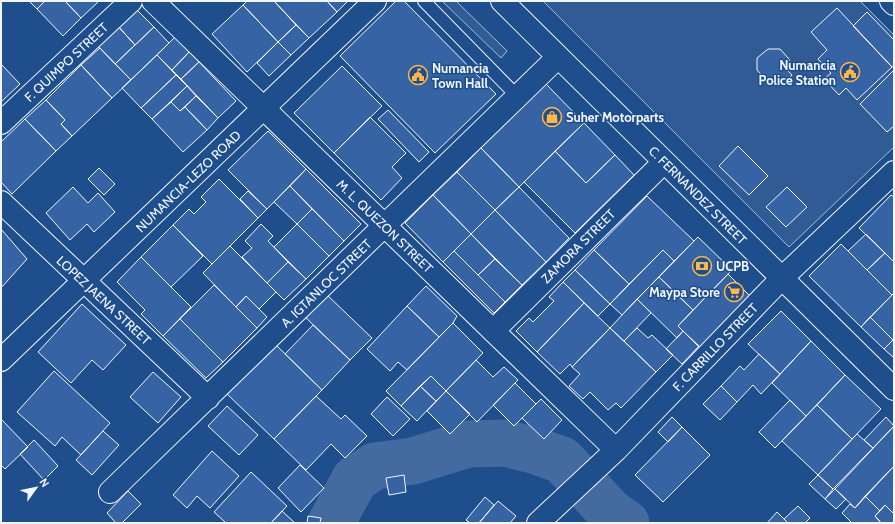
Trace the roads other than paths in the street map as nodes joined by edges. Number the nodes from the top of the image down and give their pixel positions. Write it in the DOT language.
graph roads {
  1 [pos="131,1"];
  2 [pos="153,1"];
  3 [pos="375,1"];
  4 [pos="424,1"];
  5 [pos="502,1"];
  6 [pos="891,1"];
  7 [pos="894,4"];
  8 [pos="558,57"];
  9 [pos="518,97"];
  10 [pos="264,108"];
  11 [pos="1,123"];
  12 [pos="664,162"];
  13 [pos="894,172"];
  14 [pos="1,202"];
  15 [pos="385,226"];
  16 [pos="782,278"];
  17 [pos="84,281"];
  18 [pos="493,331"];
  19 [pos="1,360"];
  20 [pos="894,389"];
  21 [pos="208,398"];
  22 [pos="616,450"];
  23 [pos="110,492"];
  24 [pos="538,523"];
  1 -- 11 [label="street, F. QUIMPO STREET"];
  2 -- 10 [label="street, M. L. QUEZON STREET"];
  3 -- 10 [label="street, NUMANCIA-LEZO ROAD"];
  4 -- 9 [label="lane"];
  5 -- 8 [label="street, C. FERNANDEZ STREET"];
  6 -- 7 [label="street"];
  8 -- 9 [label="street, A. IGTANLOC STREET"];
  8 -- 12 [label="street, C. FERNANDEZ STREET"];
  9 -- 15 [label="street, A. IGTANLOC STREET"];
  10 -- 15 [label="street, M. L. QUEZON STREET"];
  10 -- 17 [label="street, NUMANCIA-LEZO ROAD"];
  12 -- 16 [label="street, C. FERNANDEZ STREET"];
  12 -- 18 [label="street, ZAMORA STREET"];
  13 -- 16 [label="street, F. CARRILLO STREET"];
  14 -- 17 [label="street, LOPEZ JAENA STREET"];
  15 -- 18 [label="street, M. L. QUEZON STREET"];
  15 -- 21 [label="street, A. IGTANLOC STREET"];
  16 -- 20 [label="street, C. FERNANDEZ STREET"];
  16 -- 22 [label="street, F. CARRILLO STREET"];
  17 -- 19 [label="street, NUMANCIA-LEZO ROAD"];
  17 -- 21 [label="street, LOPEZ JAENA STREET"];
  18 -- 22 [label="street, M. L. QUEZON STREET"];
  21 -- 23 [label="street, A. IGTANLOC STREET"];
  22 -- 24 [label="street, F. CARRILLO STREET"];
}
